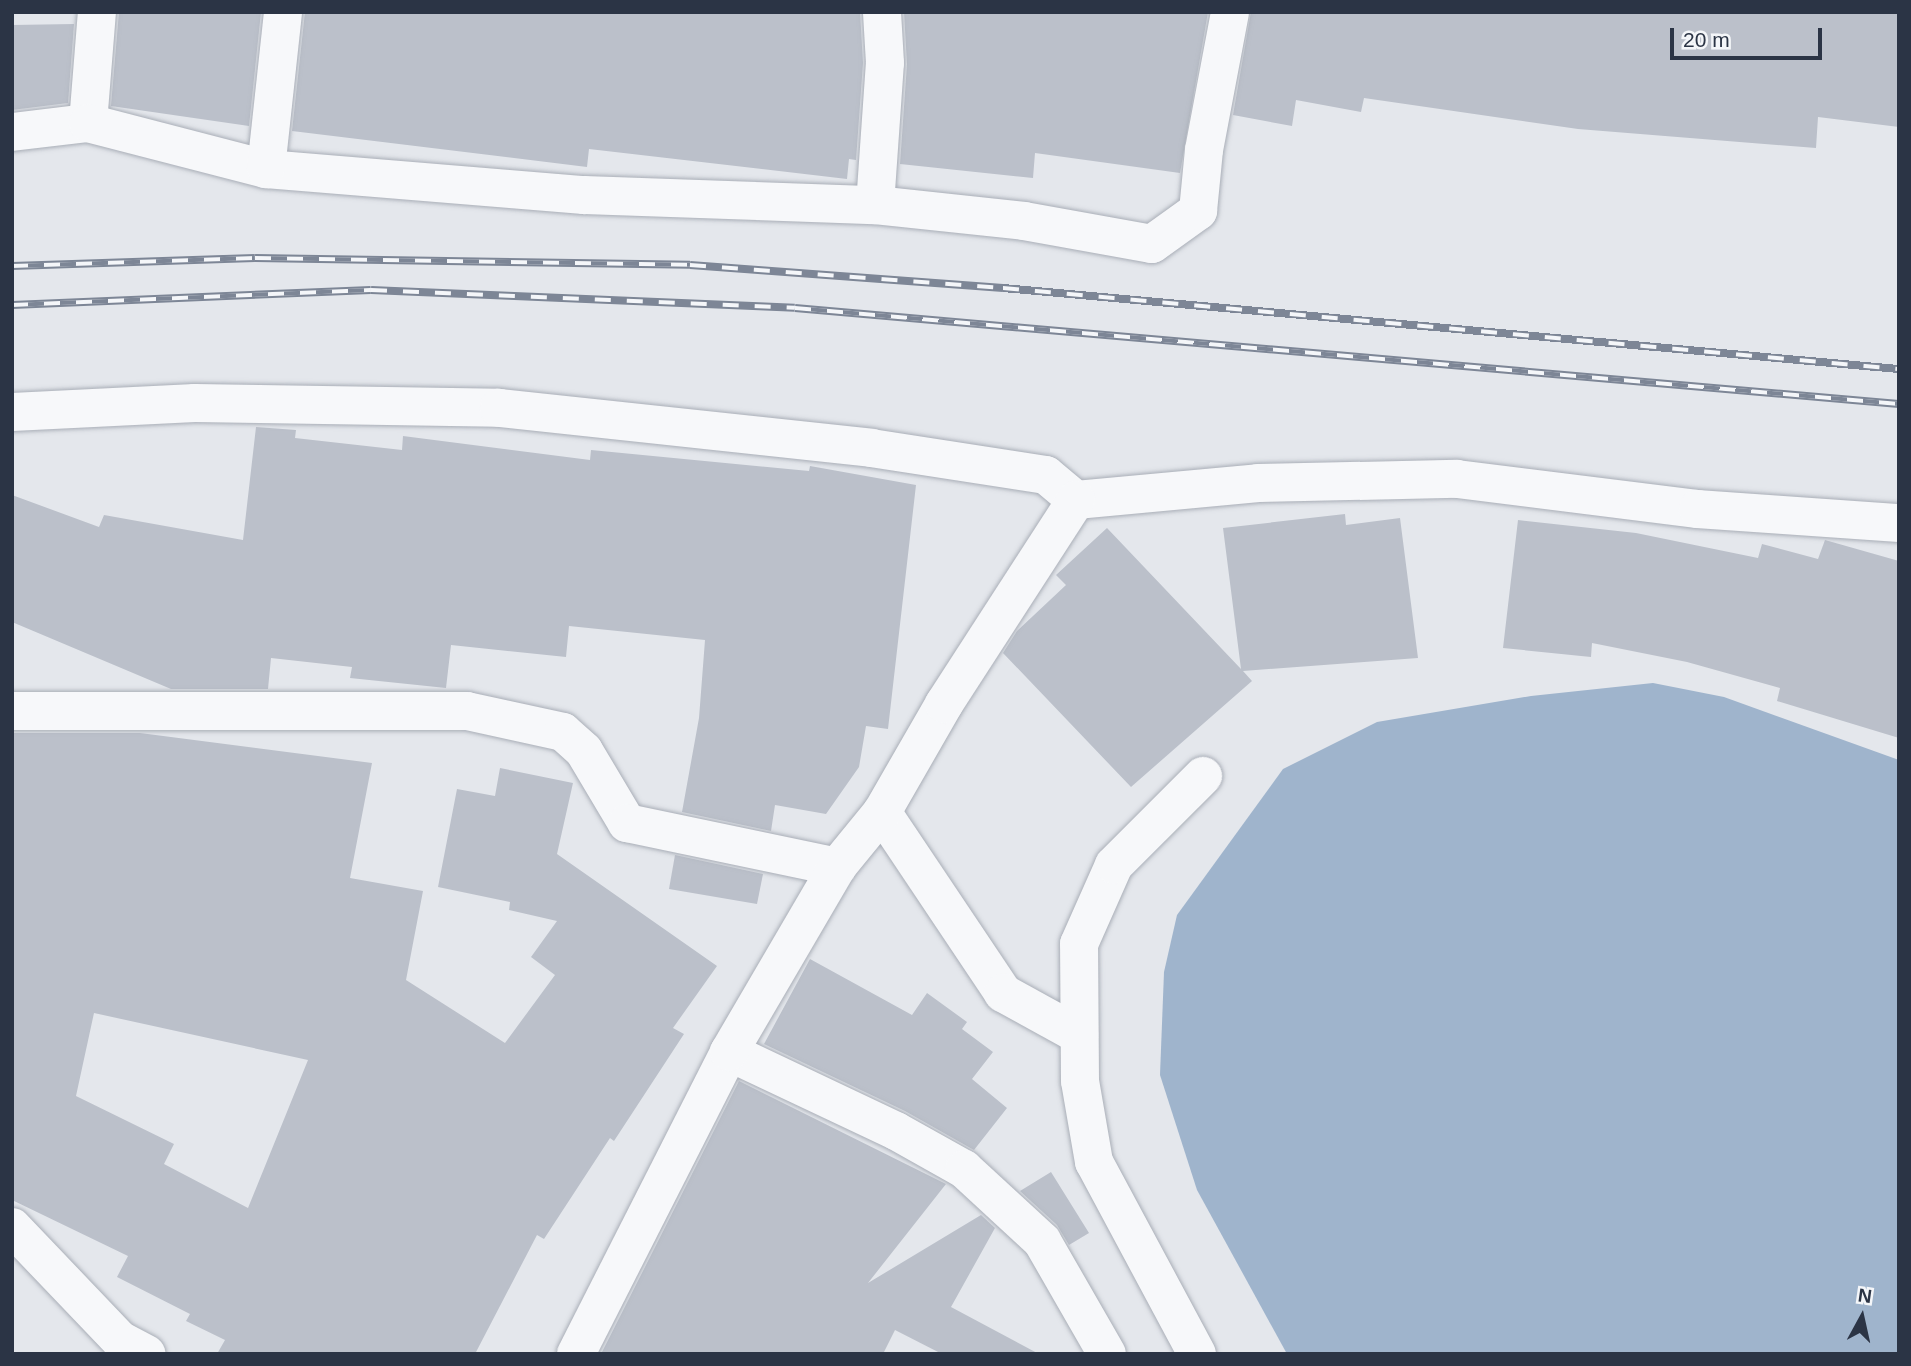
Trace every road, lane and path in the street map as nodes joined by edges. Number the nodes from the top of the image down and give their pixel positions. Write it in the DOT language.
graph roads {
  1 [pos="97,12"];
  2 [pos="283,12"];
  3 [pos="882,12"];
  4 [pos="1230,12"];
  5 [pos="88,123"];
  6 [pos="12,132"];
  7 [pos="266,169"];
  8 [pos="874,205"];
  9 [pos="12,412"];
  10 [pos="1076,500"];
  11 [pos="1899,523"];
  12 [pos="12,711"];
  13 [pos="1203,776"];
  14 [pos="882,812"];
  15 [pos="837,867"];
  16 [pos="1079,1035"];
  17 [pos="729,1052"];
  18 [pos="12,1227"];
  19 [pos="146,1354"];
  20 [pos="576,1354"];
  21 [pos="1107,1354"];
  22 [pos="1197,1354"];
  1 -- 5 [label="street"];
  2 -- 7 [label="street"];
  3 -- 8 [label="street"];
  4 -- 8 [label="street"];
  5 -- 6 [label="street"];
  5 -- 7 [label="street"];
  7 -- 8 [label="street"];
  9 -- 10 [label="street"];
  10 -- 11 [label="street"];
  10 -- 14 [label="street"];
  12 -- 15 [label="street"];
  13 -- 16 [label="street"];
  14 -- 15 [label="street"];
  14 -- 16 [label="street"];
  15 -- 17 [label="street"];
  16 -- 22 [label="street"];
  17 -- 20 [label="street"];
  17 -- 21 [label="street"];
  18 -- 19 [label="street"];
}
